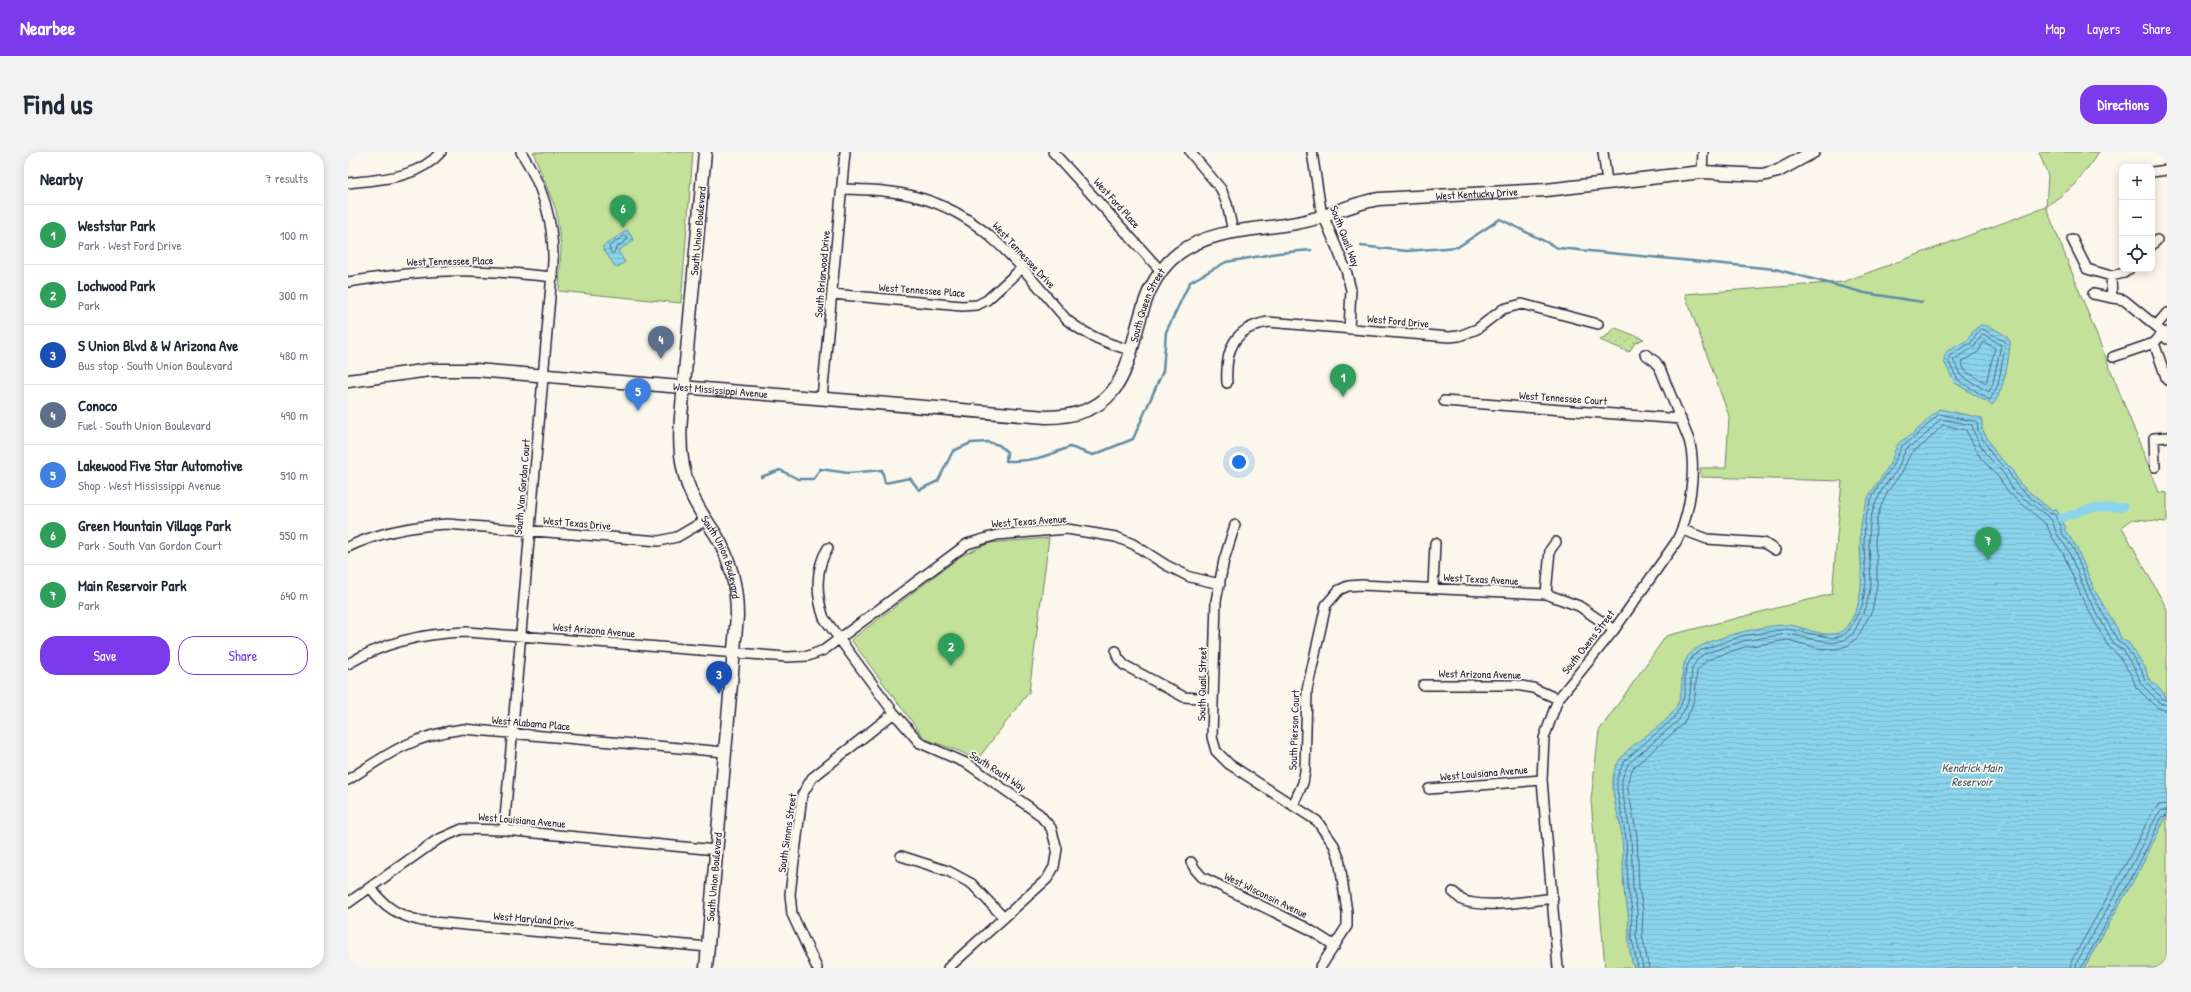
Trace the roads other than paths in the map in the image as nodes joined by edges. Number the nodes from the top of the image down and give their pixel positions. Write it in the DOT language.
graph roads {
  1 [pos="441,152"];
  2 [pos="521,152"];
  3 [pos="705,152"];
  4 [pos="845,152"];
  5 [pos="1053,152"];
  6 [pos="1190,152"];
  7 [pos="1312,152"];
  8 [pos="1603,152"];
  9 [pos="1703,152"];
  10 [pos="1813,152"];
  11 [pos="2167,170"];
  12 [pos="1702,172"];
  13 [pos="2155,172"];
  14 [pos="1607,182"];
  15 [pos="348,183"];
  16 [pos="842,189"];
  17 [pos="1323,216"];
  18 [pos="1233,232"];
  19 [pos="2072,239"];
  20 [pos="1022,268"];
  21 [pos="1161,271"];
  22 [pos="2125,272"];
  23 [pos="2110,276"];
  24 [pos="552,277"];
  25 [pos="348,282"];
  26 [pos="832,294"];
  27 [pos="2093,294"];
  28 [pos="2112,298"];
  29 [pos="2167,313"];
  30 [pos="1598,324"];
  31 [pos="2156,326"];
  32 [pos="1349,329"];
  33 [pos="2166,334"];
  34 [pos="2154,343"];
  35 [pos="1131,350"];
  36 [pos="1645,354"];
  37 [pos="2113,357"];
  38 [pos="544,375"];
  39 [pos="2166,380"];
  40 [pos="348,381"];
  41 [pos="1227,383"];
  42 [pos="684,387"];
  43 [pos="822,398"];
  44 [pos="1444,401"];
  45 [pos="1093,409"];
  46 [pos="1681,420"];
  47 [pos="2167,437"];
  48 [pos="2154,467"];
  49 [pos="706,520"];
  50 [pos="1235,524"];
  51 [pos="1683,530"];
  52 [pos="530,531"];
  53 [pos="1556,542"];
  54 [pos="1435,543"];
  55 [pos="348,547"];
  56 [pos="828,548"];
  57 [pos="1774,550"];
  58 [pos="1220,584"];
  59 [pos="1433,588"];
  60 [pos="1339,590"];
  61 [pos="1546,594"];
  62 [pos="1614,630"];
  63 [pos="521,635"];
  64 [pos="838,639"];
  65 [pos="1116,651"];
  66 [pos="734,653"];
  67 [pos="348,664"];
  68 [pos="1423,685"];
  69 [pos="1213,699"];
  70 [pos="1558,699"];
  71 [pos="894,713"];
  72 [pos="512,733"];
  73 [pos="725,752"];
  74 [pos="348,780"];
  75 [pos="1542,780"];
  76 [pos="1428,789"];
  77 [pos="1293,805"];
  78 [pos="504,830"];
  79 [pos="716,850"];
  80 [pos="901,856"];
  81 [pos="1191,862"];
  82 [pos="371,888"];
  83 [pos="1453,892"];
  84 [pos="1553,898"];
  85 [pos="348,903"];
  86 [pos="1004,918"];
  87 [pos="1335,946"];
  88 [pos="708,947"];
  89 [pos="706,968"];
  90 [pos="817,968"];
  91 [pos="948,968"];
  92 [pos="1320,968"];
  93 [pos="1558,968"];
  1 -- 15 [label="street"];
  2 -- 24 [label="street, South Van Gordon Court"];
  3 -- 42 [label="street, South Union Boulevard"];
  4 -- 16 [label="street, South Briarwood Drive"];
  5 -- 21 [label="street, West Ford Place"];
  6 -- 18 [label="street"];
  7 -- 17 [label="street, South Quail Way"];
  8 -- 14 [label="street"];
  9 -- 12 [label="street"];
  10 -- 12 [label="street, West Kentucky Drive"];
  11 -- 13 [label="street"];
  12 -- 14 [label="street, West Kentucky Drive"];
  14 -- 17 [label="street, West Kentucky Drive"];
  16 -- 20 [label="street, West Tennessee Drive"];
  16 -- 26 [label="street, South Briarwood Drive"];
  17 -- 18 [label="street, West Kentucky Drive"];
  17 -- 32 [label="street, South Quail Way"];
  18 -- 21 [label="street, South Queen Street"];
  19 -- 23 [label="street"];
  20 -- 26 [label="street, West Tennessee Place"];
  20 -- 35 [label="street, West Tennessee Drive"];
  21 -- 35 [label="street, South Queen Street"];
  22 -- 23 [label="street"];
  23 -- 28 [label="street"];
  24 -- 25 [label="street, West Tennessee Place"];
  24 -- 38 [label="street, South Van Gordon Court"];
  26 -- 43 [label="street, South Briarwood Drive"];
  27 -- 28 [label="street"];
  28 -- 31 [label="street"];
  29 -- 31 [label="street"];
  30 -- 32 [label="street, West Ford Drive"];
  31 -- 33 [label="street"];
  32 -- 41 [label="street, West Ford Drive"];
  33 -- 34 [label="street"];
  34 -- 37 [label="street"];
  34 -- 39 [label="street"];
  35 -- 45 [label="street, South Queen Street"];
  36 -- 46 [label="street, South Owens Street"];
  38 -- 40 [label="street, West Mississippi Avenue"];
  38 -- 42 [label="street, West Mississippi Avenue"];
  38 -- 52 [label="street, South Van Gordon Court"];
  42 -- 43 [label="street, West Mississippi Avenue"];
  42 -- 49 [label="street, South Union Boulevard"];
  43 -- 45 [label="street, West Mississippi Avenue"];
  44 -- 46 [label="street, West Tennessee Court"];
  46 -- 51 [label="street, South Owens Street"];
  47 -- 48 [label="street"];
  49 -- 52 [label="street, West Texas Drive"];
  49 -- 66 [label="street, South Union Boulevard"];
  50 -- 58 [label="street, South Quail Street"];
  51 -- 57 [label="street"];
  51 -- 62 [label="street, South Owens Street"];
  52 -- 55 [label="street, West Texas Drive"];
  52 -- 63 [label="street, South Van Gordon Court"];
  53 -- 61 [label="street"];
  54 -- 59 [label="street"];
  56 -- 64 [label="street, South Routt Way"];
  58 -- 64 [label="street, West Texas Avenue"];
  58 -- 69 [label="street, South Quail Street"];
  59 -- 60 [label="street, West Texas Avenue"];
  59 -- 61 [label="street, West Texas Avenue"];
  60 -- 77 [label="street, South Pierson Court"];
  61 -- 62 [label="street, West Texas Avenue"];
  62 -- 70 [label="street, South Owens Street"];
  63 -- 66 [label="street, West Arizona Avenue"];
  63 -- 67 [label="street, West Arizona Avenue"];
  63 -- 72 [label="street, South Van Gordon Court"];
  64 -- 66 [label="street, West Arizona Avenue"];
  64 -- 71 [label="street, South Routt Way"];
  65 -- 69 [label="street"];
  66 -- 73 [label="street, South Union Boulevard"];
  68 -- 70 [label="street, West Arizona Avenue"];
  69 -- 77 [label="street, South Quail Street"];
  70 -- 75 [label="street, South Owens Street"];
  71 -- 86 [label="street, South Routt Way"];
  71 -- 90 [label="street, South Simms Street"];
  72 -- 73 [label="street, West Alabama Place"];
  72 -- 74 [label="street, West Alabama Place"];
  72 -- 78 [label="street, South Van Gordon Court"];
  73 -- 79 [label="street, South Union Boulevard"];
  75 -- 76 [label="street, West Louisiana Avenue"];
  75 -- 84 [label="street, South Owens Street"];
  77 -- 87 [label="street"];
  78 -- 79 [label="street, West Louisiana Avenue"];
  78 -- 82 [label="street, West Louisiana Avenue"];
  79 -- 88 [label="street, South Union Boulevard"];
  80 -- 86 [label="street"];
  81 -- 87 [label="street, West Wisconsin Avenue"];
  82 -- 85 [label="street, West Louisiana Avenue"];
  82 -- 88 [label="street, West Maryland Drive"];
  83 -- 84 [label="street"];
  84 -- 93 [label="street, South Owens Street"];
  86 -- 91 [label="street, South Routt Way"];
  87 -- 92 [label="street"];
  88 -- 89 [label="street, South Union Boulevard"];
}
